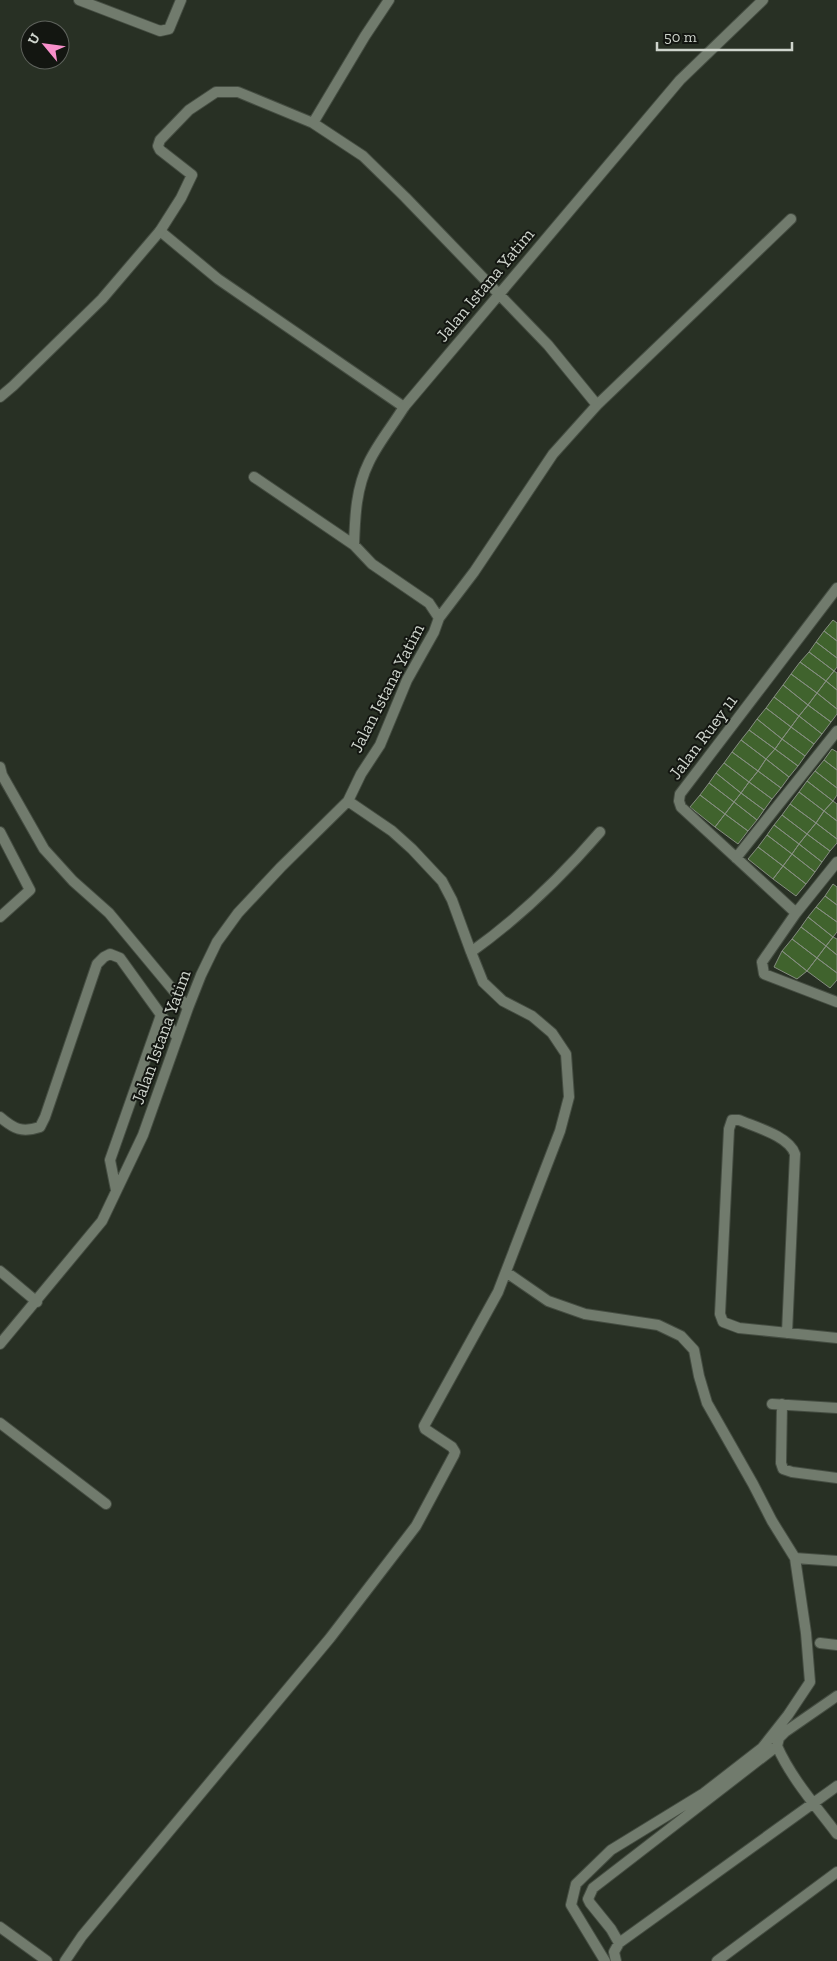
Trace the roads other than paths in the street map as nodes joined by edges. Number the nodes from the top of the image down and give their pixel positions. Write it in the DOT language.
graph roads {
  1 [pos="79,0"];
  2 [pos="181,0"];
  3 [pos="389,0"];
  4 [pos="763,0"];
  5 [pos="313,123"];
  6 [pos="791,219"];
  7 [pos="160,231"];
  8 [pos="498,293"];
  9 [pos="0,397"];
  10 [pos="597,405"];
  11 [pos="404,407"];
  12 [pos="254,477"];
  13 [pos="354,545"];
  14 [pos="837,588"];
  15 [pos="439,618"];
  16 [pos="837,730"];
  17 [pos="0,767"];
  18 [pos="348,801"];
  19 [pos="0,832"];
  20 [pos="600,832"];
  21 [pos="736,858"];
  22 [pos="837,862"];
  23 [pos="796,913"];
  24 [pos="0,917"];
  25 [pos="471,952"];
  26 [pos="836,999"];
  27 [pos="188,1008"];
  28 [pos="162,1015"];
  29 [pos="177,1037"];
  30 [pos="0,1117"];
  31 [pos="116,1190"];
  32 [pos="0,1271"];
  33 [pos="506,1272"];
  34 [pos="37,1302"];
  35 [pos="787,1332"];
  36 [pos="837,1338"];
  37 [pos="0,1344"];
  38 [pos="837,1408"];
  39 [pos="0,1424"];
  40 [pos="837,1478"];
  41 [pos="106,1504"];
  42 [pos="799,1558"];
  43 [pos="837,1561"];
  44 [pos="820,1643"];
  45 [pos="837,1645"];
  46 [pos="837,1696"];
  47 [pos="776,1746"];
  48 [pos="837,1786"];
  49 [pos="813,1803"];
  50 [pos="837,1834"];
  51 [pos="837,1872"];
  52 [pos="0,1927"];
  53 [pos="619,1943"];
  54 [pos="47,1961"];
  55 [pos="65,1961"];
  56 [pos="605,1961"];
  57 [pos="616,1961"];
  58 [pos="717,1961"];
  1 -- 2 [label="street"];
  3 -- 5 [label="street"];
  4 -- 8 [label="street, Jalan Istana Yatim"];
  5 -- 7 [label="street"];
  5 -- 8 [label="street"];
  6 -- 10 [label="street"];
  7 -- 9 [label="street"];
  7 -- 11 [label="street"];
  8 -- 10 [label="street"];
  8 -- 11 [label="street, Jalan Istana Yatim"];
  10 -- 15 [label="street"];
  11 -- 13 [label="street, Jalan Istana Yatim"];
  12 -- 13 [label="street"];
  13 -- 15 [label="street, Jalan Istana Yatim"];
  14 -- 21 [label="street, Jalan Ruey 11"];
  15 -- 18 [label="street, Jalan Istana Yatim"];
  16 -- 21 [label="street"];
  17 -- 27 [label="street"];
  18 -- 25 [label="street"];
  18 -- 27 [label="street, Jalan Istana Yatim"];
  19 -- 24 [label="street"];
  20 -- 25 [label="street"];
  21 -- 23 [label="street, Jalan Ruey 11"];
  22 -- 23 [label="street"];
  23 -- 26 [label="street"];
  25 -- 33 [label="street"];
  27 -- 29 [label="street, Jalan Istana Yatim"];
  28 -- 29 [label="street"];
  28 -- 30 [label="street"];
  28 -- 31 [label="street"];
  29 -- 31 [label="street, Jalan Istana Yatim"];
  31 -- 34 [label="street, Jalan Istana Yatim"];
  32 -- 34 [label="street"];
  33 -- 42 [label="street"];
  33 -- 55 [label="street"];
  34 -- 37 [label="street, Jalan Istana Yatim"];
  35 -- 35 [label="street"];
  35 -- 36 [label="street"];
  38 -- 40 [label="street"];
  39 -- 41 [label="street"];
  42 -- 43 [label="street"];
  42 -- 56 [label="street"];
  44 -- 45 [label="street"];
  46 -- 47 [label="street"];
  47 -- 49 [label="street"];
  47 -- 53 [label="street"];
  48 -- 49 [label="street"];
  49 -- 50 [label="street"];
  49 -- 53 [label="street"];
  51 -- 58 [label="street"];
  52 -- 54 [label="street"];
  53 -- 57 [label="street"];
}
